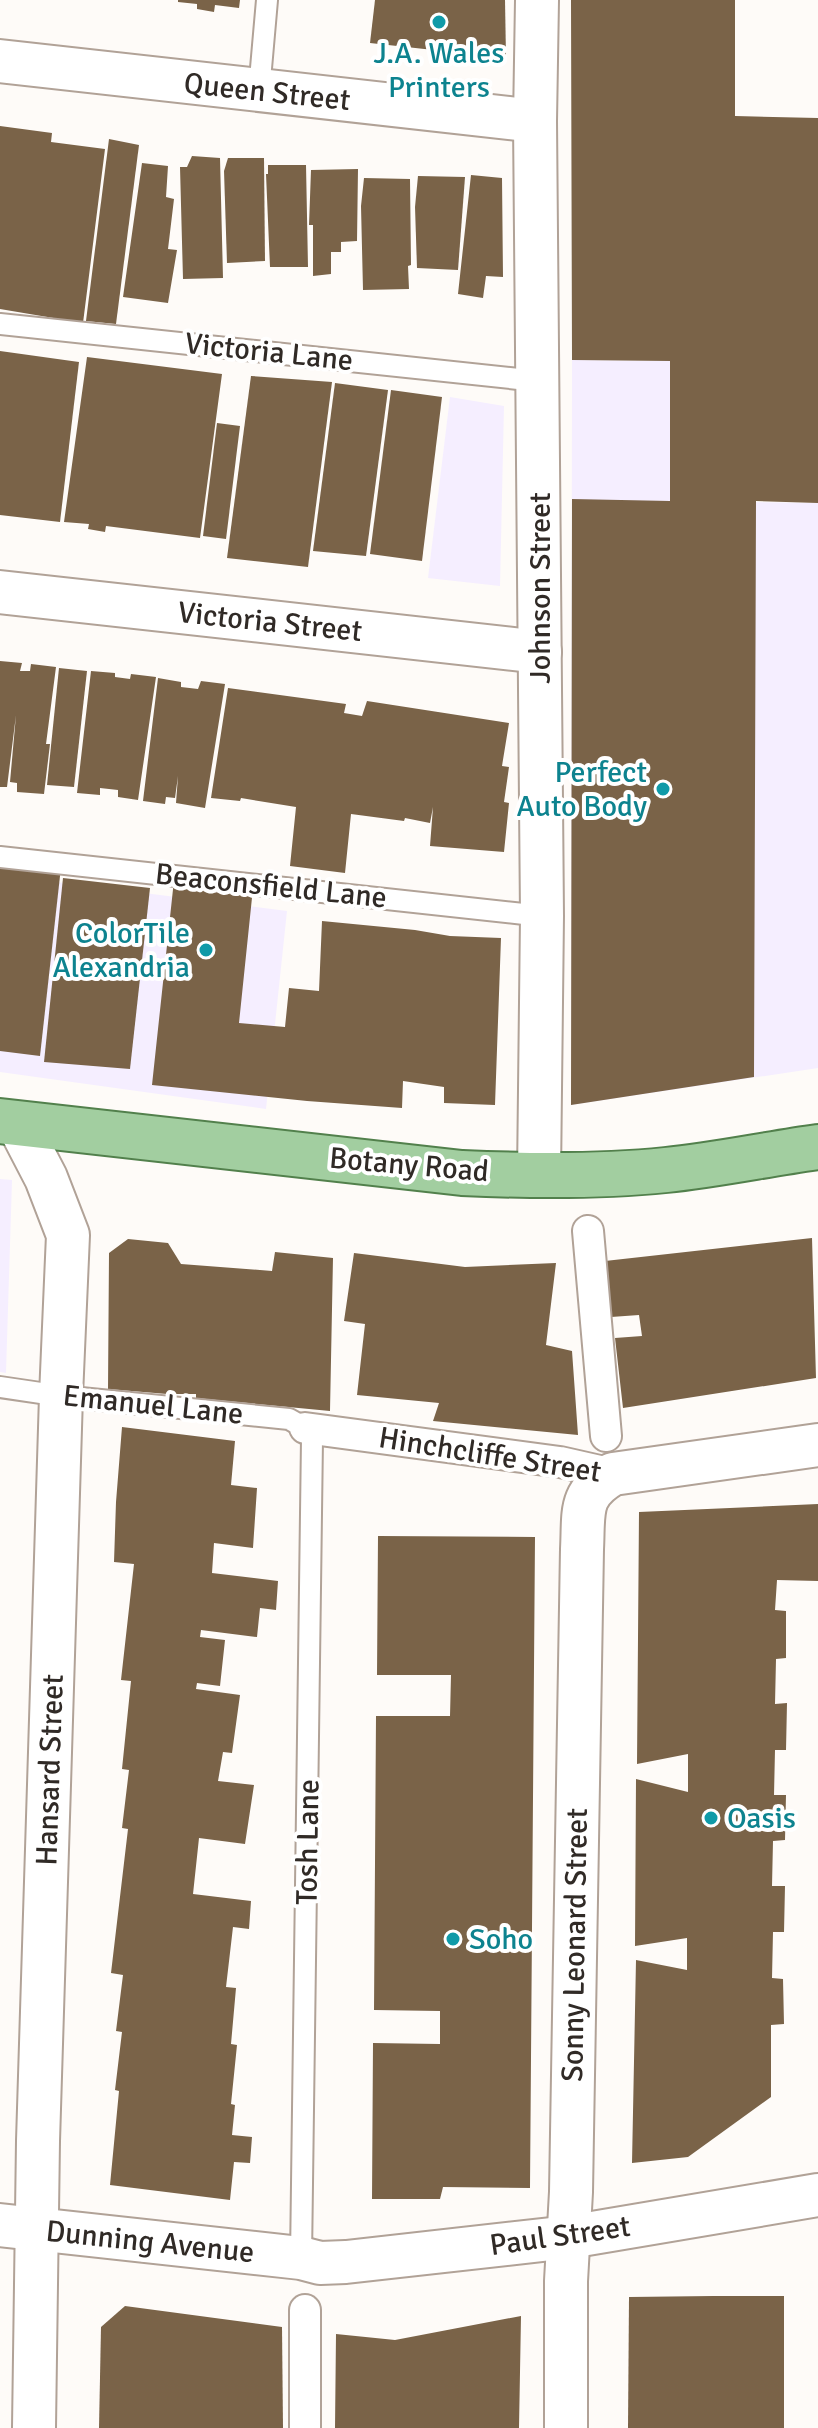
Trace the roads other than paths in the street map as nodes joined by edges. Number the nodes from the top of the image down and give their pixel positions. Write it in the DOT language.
graph roads {
  1 [pos="267,0"];
  2 [pos="537,0"];
  3 [pos="0,61"];
  4 [pos="259,91"];
  5 [pos="535,121"];
  6 [pos="0,324"];
  7 [pos="538,381"];
  8 [pos="0,592"];
  9 [pos="540,652"];
  10 [pos="0,857"];
  11 [pos="542,916"];
  12 [pos="9,1122"];
  13 [pos="818,1147"];
  14 [pos="539,1176"];
  15 [pos="588,1231"];
  16 [pos="0,1387"];
  17 [pos="61,1396"];
  18 [pos="305,1428"];
  19 [pos="818,1445"];
  20 [pos="610,1455"];
  21 [pos="818,2195"];
  22 [pos="18,2227"];
  23 [pos="569,2237"];
  24 [pos="301,2258"];
  25 [pos="305,2310"];
  26 [pos="34,2428"];
  27 [pos="305,2428"];
  28 [pos="566,2428"];
  1 -- 4 [label="lane"];
  2 -- 5 [label="street, Johnson Street"];
  3 -- 4 [label="street, Queen Street"];
  4 -- 5 [label="street, Queen Street"];
  5 -- 7 [label="street, Johnson Street"];
  6 -- 7 [label="lane, Victoria Lane"];
  7 -- 9 [label="street, Johnson Street"];
  8 -- 9 [label="street, Victoria Street"];
  9 -- 11 [label="street, Johnson Street"];
  10 -- 11 [label="lane, Beaconsfield Lane"];
  11 -- 14 [label="street, Johnson Street"];
  12 -- 14 [label="main road, Botany Road"];
  12 -- 17 [label="street, Hansard Street"];
  13 -- 14 [label="main road, Botany Road"];
  15 -- 20 [label="street"];
  16 -- 17 [label="lane, Emanuel Lane"];
  17 -- 18 [label="lane, Emanuel Lane"];
  17 -- 22 [label="street, Hansard Street"];
  18 -- 20 [label="street, Hinchcliffe Street"];
  18 -- 24 [label="lane, Tosh Lane"];
  19 -- 20 [label="street, Hinchcliffe Street"];
  20 -- 23 [label="street, Sonny Leonard Street"];
  21 -- 23 [label="street, Paul Street"];
  22 -- 24 [label="street, Dunning Avenue"];
  22 -- 26 [label="street, Hansard Street"];
  23 -- 24 [label="street, Paul Street"];
  23 -- 28 [label="street, Sonny Leonard Street"];
  25 -- 27 [label="street"];
}
